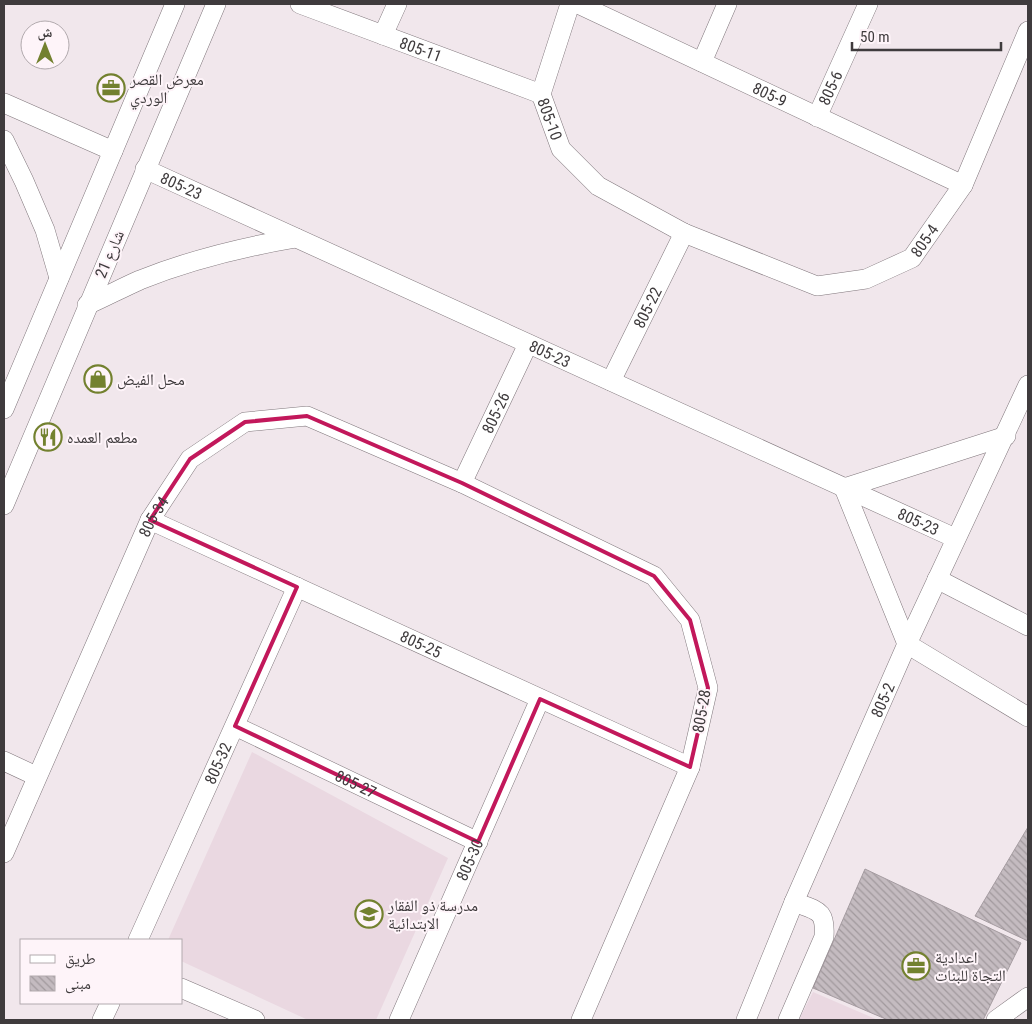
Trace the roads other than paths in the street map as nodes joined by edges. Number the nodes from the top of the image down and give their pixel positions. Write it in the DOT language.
graph roads {
  1 [pos="175,4"];
  2 [pos="216,4"];
  3 [pos="300,4"];
  4 [pos="397,4"];
  5 [pos="570,4"];
  6 [pos="578,4"];
  7 [pos="727,4"];
  8 [pos="868,4"];
  9 [pos="1028,31"];
  10 [pos="383,35"];
  11 [pos="702,62"];
  12 [pos="541,94"];
  13 [pos="4,103"];
  14 [pos="817,117"];
  15 [pos="4,140"];
  16 [pos="112,151"];
  17 [pos="145,169"];
  18 [pos="963,185"];
  19 [pos="684,233"];
  20 [pos="296,238"];
  21 [pos="59,278"];
  22 [pos="87,305"];
  23 [pos="528,344"];
  24 [pos="611,382"];
  25 [pos="1028,384"];
  26 [pos="4,409"];
  27 [pos="1006,436"];
  28 [pos="462,484"];
  29 [pos="844,488"];
  30 [pos="4,504"];
  31 [pos="150,520"];
  32 [pos="955,538"];
  33 [pos="937,579"];
  34 [pos="297,587"];
  35 [pos="1028,626"];
  36 [pos="907,644"];
  37 [pos="540,699"];
  38 [pos="1028,717"];
  39 [pos="235,726"];
  40 [pos="4,761"];
  41 [pos="690,768"];
  42 [pos="36,776"];
  43 [pos="11,816"];
  44 [pos="478,842"];
  45 [pos="4,853"];
  46 [pos="794,902"];
  47 [pos="138,939"];
  48 [pos="182,988"];
  49 [pos="1028,997"];
  50 [pos="110,1004"];
  51 [pos="102,1020"];
  52 [pos="255,1020"];
  53 [pos="399,1020"];
  54 [pos="581,1020"];
  55 [pos="746,1020"];
  56 [pos="788,1020"];
  57 [pos="996,1020"];
  1 -- 16 [label="street"];
  2 -- 17 [label="street, شارع 21"];
  3 -- 10 [label="street, 805-11"];
  4 -- 10 [label="street"];
  5 -- 12 [label="street, 805-10"];
  6 -- 11 [label="street, 805-9"];
  7 -- 11 [label="street"];
  8 -- 14 [label="street, 805-6"];
  9 -- 18 [label="street, 805-4"];
  10 -- 12 [label="street, 805-11"];
  11 -- 14 [label="street, 805-9"];
  12 -- 19 [label="street, 805-10"];
  13 -- 16 [label="street"];
  14 -- 18 [label="street, 805-9"];
  15 -- 21 [label="street"];
  16 -- 21 [label="street"];
  17 -- 20 [label="street, 805-23"];
  17 -- 22 [label="street, شارع 21"];
  18 -- 19 [label="street, 805-4"];
  19 -- 24 [label="street, 805-22"];
  20 -- 22 [label="street"];
  20 -- 23 [label="street, 805-23"];
  21 -- 26 [label="street"];
  22 -- 30 [label="street, شارع 21"];
  23 -- 24 [label="street, 805-23"];
  23 -- 28 [label="street, 805-26"];
  24 -- 29 [label="street, 805-23"];
  25 -- 27 [label="street, 805-2"];
  27 -- 29 [label="street"];
  27 -- 32 [label="street, 805-2"];
  28 -- 31 [label="street, 805-34"];
  28 -- 41 [label="street, 805-28"];
  29 -- 32 [label="street, 805-23"];
  29 -- 36 [label="street"];
  31 -- 34 [label="street, 805-25"];
  31 -- 42 [label="street, 805-34"];
  32 -- 33 [label="street, 805-2"];
  33 -- 35 [label="street"];
  33 -- 36 [label="street, 805-2"];
  34 -- 37 [label="street, 805-25"];
  34 -- 39 [label="street, 805-32"];
  36 -- 38 [label="street"];
  36 -- 46 [label="street, 805-2"];
  37 -- 41 [label="street, 805-25"];
  37 -- 44 [label="street, 805-30"];
  39 -- 44 [label="street, 805-27"];
  39 -- 47 [label="street, 805-32"];
  40 -- 42 [label="street"];
  41 -- 54 [label="street, 805-28"];
  42 -- 43 [label="street, 805-34"];
  43 -- 45 [label="street, 805-34"];
  44 -- 53 [label="street, 805-30"];
  46 -- 55 [label="street, 805-2"];
  46 -- 56 [label="street"];
  48 -- 52 [label="street"];
  49 -- 57 [label="street"];
  50 -- 51 [label="street"];
}
